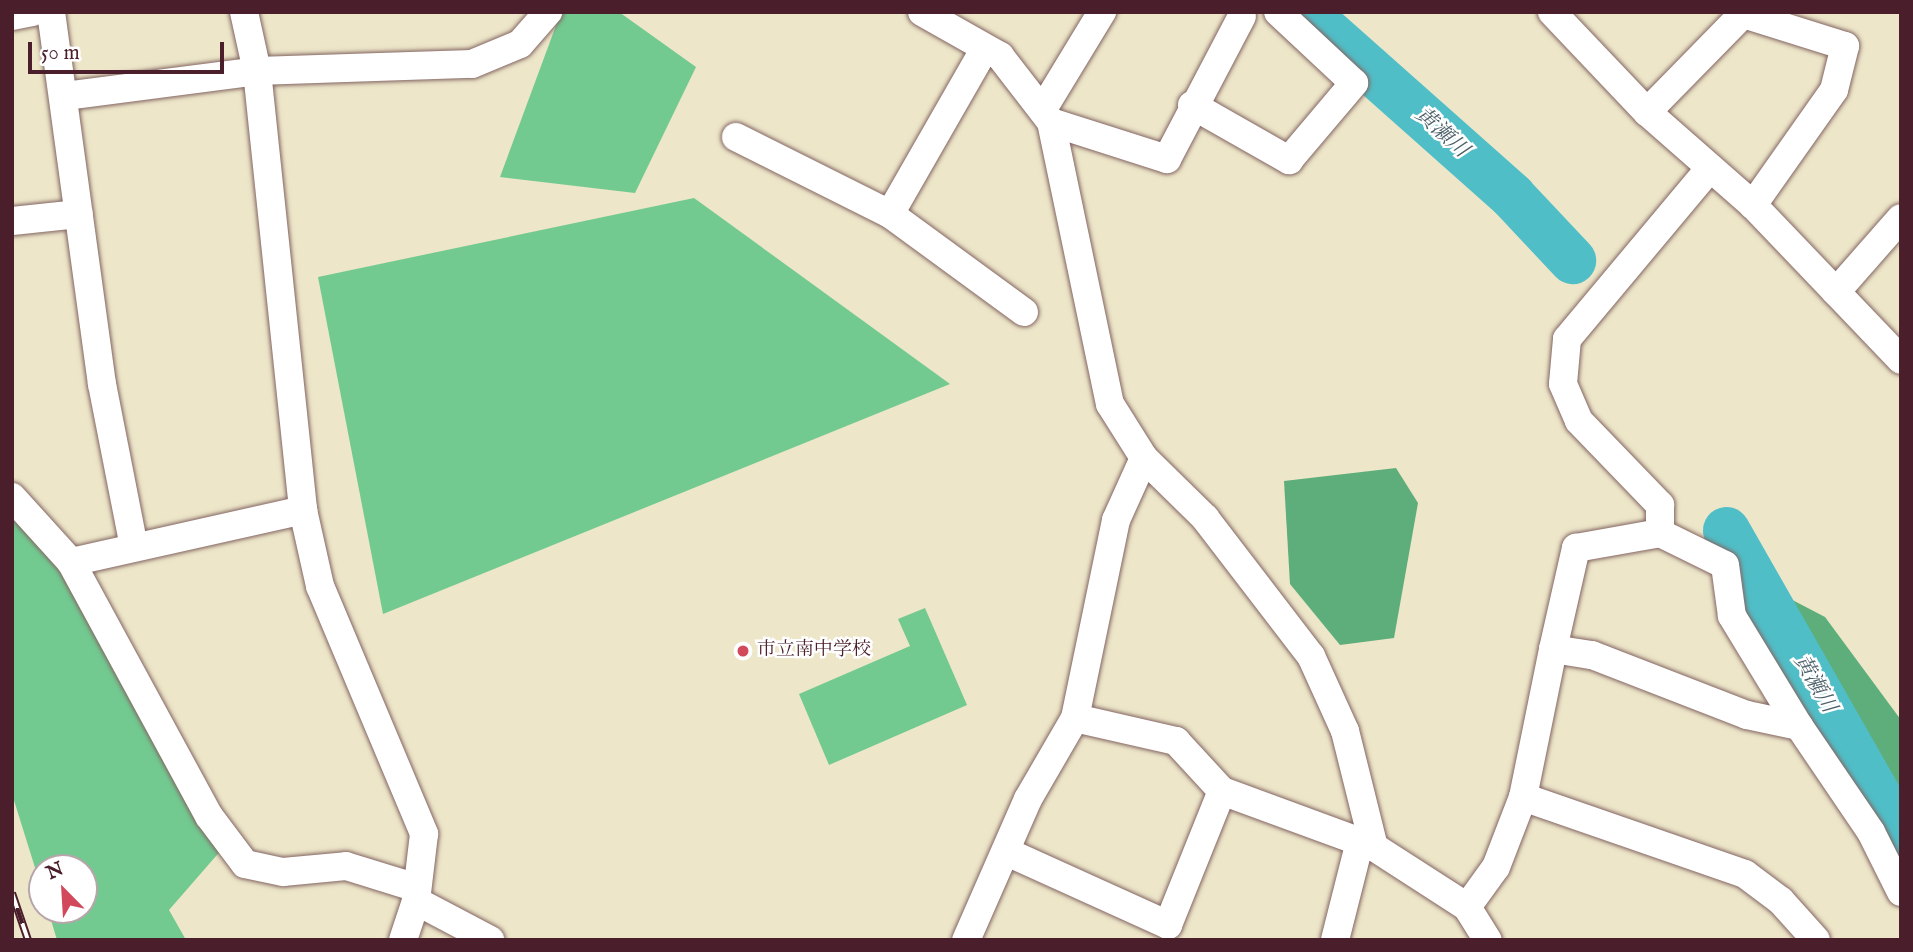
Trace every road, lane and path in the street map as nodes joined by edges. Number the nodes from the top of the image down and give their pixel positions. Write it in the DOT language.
graph roads {
  1 [pos="33,12"];
  2 [pos="51,12"];
  3 [pos="244,12"];
  4 [pos="548,12"];
  5 [pos="922,12"];
  6 [pos="1102,12"];
  7 [pos="1278,12"];
  8 [pos="1552,12"];
  9 [pos="1245,13"];
  10 [pos="12,16"];
  11 [pos="984,50"];
  12 [pos="257,71"];
  13 [pos="65,96"];
  14 [pos="1192,105"];
  15 [pos="1647,112"];
  16 [pos="1047,115"];
  17 [pos="736,137"];
  18 [pos="1710,168"];
  19 [pos="1753,205"];
  20 [pos="79,214"];
  21 [pos="890,214"];
  22 [pos="1901,218"];
  23 [pos="12,221"];
  24 [pos="1836,292"];
  25 [pos="1024,312"];
  26 [pos="1901,360"];
  27 [pos="1144,458"];
  28 [pos="12,497"];
  29 [pos="303,510"];
  30 [pos="1660,533"];
  31 [pos="134,547"];
  32 [pos="71,562"];
  33 [pos="1553,649"];
  34 [pos="1075,718"];
  35 [pos="1800,726"];
  36 [pos="1222,791"];
  37 [pos="1523,797"];
  38 [pos="1367,844"];
  39 [pos="1007,852"];
  40 [pos="1901,892"];
  41 [pos="417,895"];
  42 [pos="1466,907"];
  43 [pos="403,940"];
  44 [pos="490,940"];
  45 [pos="966,940"];
  46 [pos="1335,940"];
  47 [pos="1488,940"];
  48 [pos="1815,940"];
  1 -- 10 [label="street"];
  2 -- 13 [label="street"];
  3 -- 12 [label="street"];
  4 -- 12 [label="street"];
  5 -- 11 [label="street"];
  6 -- 16 [label="street"];
  7 -- 14 [label="street"];
  8 -- 15 [label="street"];
  9 -- 14 [label="street"];
  11 -- 16 [label="street"];
  11 -- 21 [label="street"];
  12 -- 13 [label="street"];
  12 -- 29 [label="street"];
  13 -- 20 [label="street"];
  14 -- 16 [label="street"];
  15 -- 18 [label="street"];
  15 -- 19 [label="street"];
  16 -- 27 [label="street"];
  17 -- 21 [label="street"];
  18 -- 19 [label="street"];
  18 -- 30 [label="street"];
  19 -- 24 [label="street"];
  20 -- 23 [label="street"];
  20 -- 31 [label="street"];
  21 -- 25 [label="street"];
  22 -- 24 [label="street"];
  24 -- 26 [label="street"];
  27 -- 34 [label="street"];
  27 -- 38 [label="street"];
  28 -- 32 [label="street"];
  29 -- 31 [label="street"];
  29 -- 41 [label="street"];
  30 -- 33 [label="street"];
  30 -- 35 [label="street"];
  31 -- 32 [label="street"];
  32 -- 41 [label="street"];
  33 -- 35 [label="street"];
  33 -- 37 [label="street"];
  34 -- 36 [label="street"];
  34 -- 39 [label="street"];
  35 -- 40 [label="street"];
  36 -- 38 [label="street"];
  36 -- 39 [label="street"];
  37 -- 42 [label="street"];
  37 -- 48 [label="street"];
  38 -- 42 [label="street"];
  38 -- 46 [label="street"];
  39 -- 45 [label="street"];
  41 -- 43 [label="street"];
  41 -- 44 [label="street"];
  42 -- 47 [label="street"];
}
